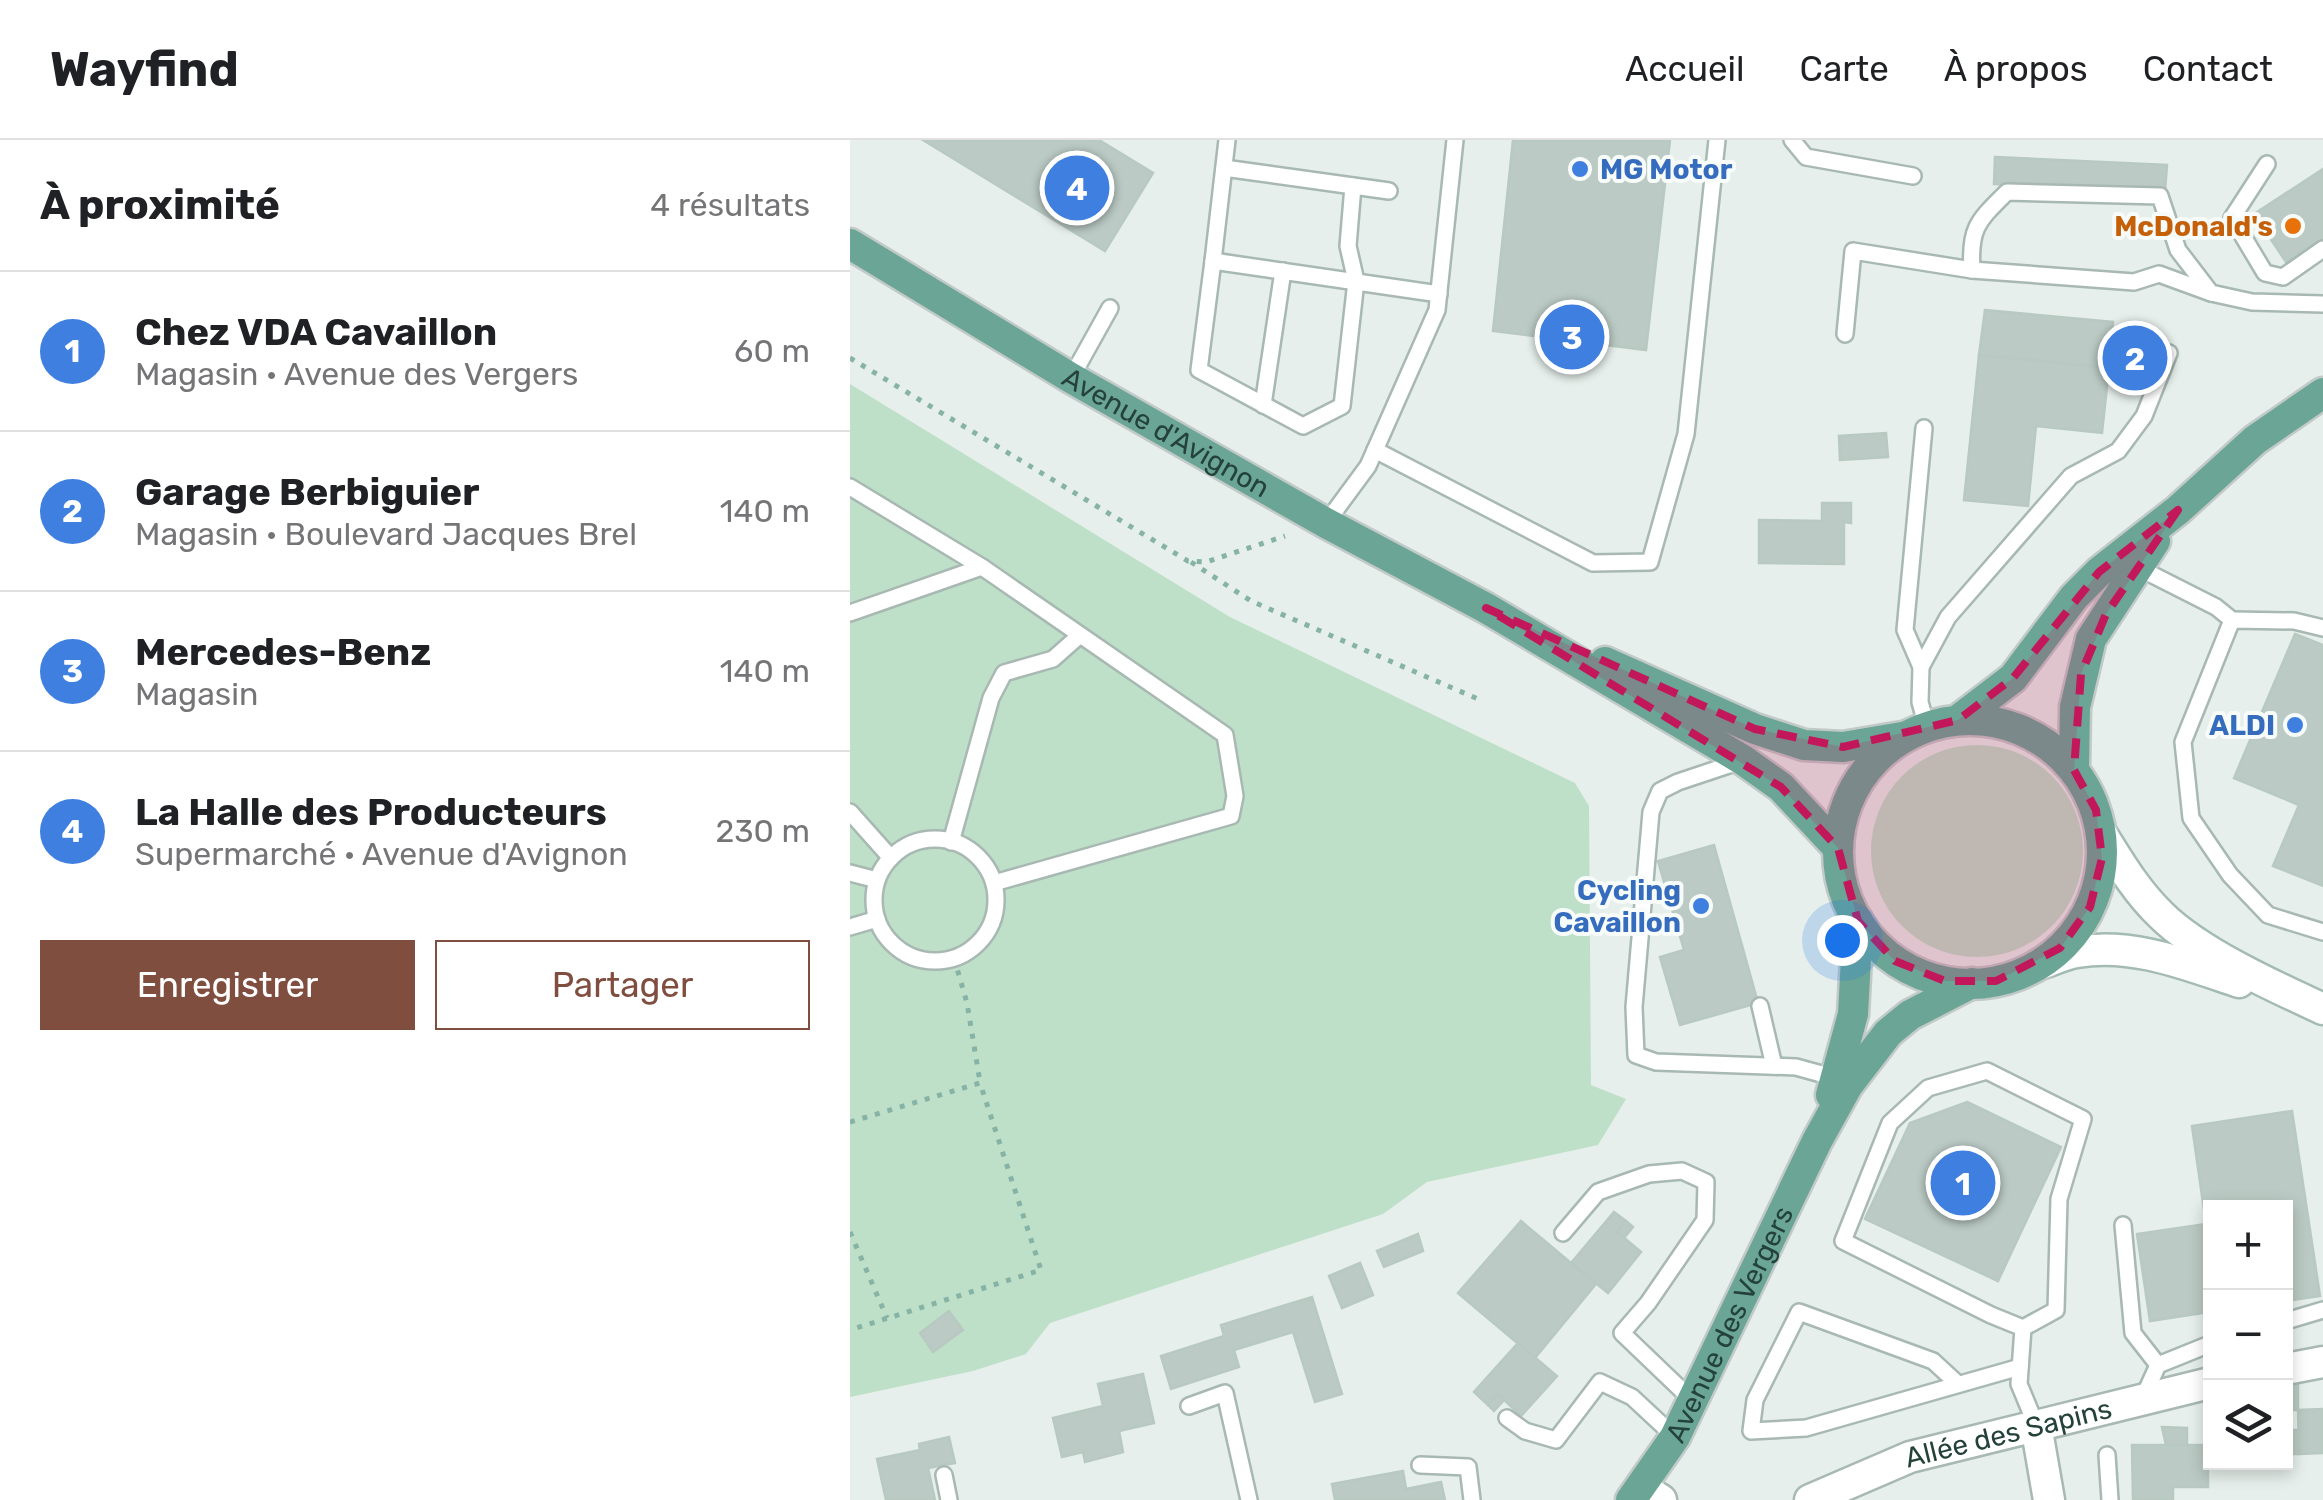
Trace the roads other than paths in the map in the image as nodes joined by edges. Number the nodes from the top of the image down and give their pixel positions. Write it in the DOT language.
graph roads {
  1 [pos="1227,140"];
  2 [pos="1455,140"];
  3 [pos="1717,140"];
  4 [pos="1792,140"];
  5 [pos="2267,164"];
  6 [pos="1224,168"];
  7 [pos="1913,176"];
  8 [pos="1352,186"];
  9 [pos="1390,191"];
  10 [pos="850,244"];
  11 [pos="2323,249"];
  12 [pos="1212,261"];
  13 [pos="1972,270"];
  14 [pos="1283,271"];
  15 [pos="1356,281"];
  16 [pos="2211,293"];
  17 [pos="1439,294"];
  18 [pos="2323,304"];
  19 [pos="1110,308"];
  20 [pos="1845,334"];
  21 [pos="2169,352"];
  22 [pos="1071,378"];
  23 [pos="2323,393"];
  24 [pos="1263,404"];
  25 [pos="1924,428"];
  26 [pos="1376,450"];
  27 [pos="850,487"];
  28 [pos="2178,510"];
  29 [pos="1326,523"];
  30 [pos="982,567"];
  31 [pos="2136,567"];
  32 [pos="1486,608"];
  33 [pos="850,613"];
  34 [pos="2232,620"];
  35 [pos="2323,628"];
  36 [pos="1080,635"];
  37 [pos="1921,667"];
  38 [pos="1958,720"];
  39 [pos="1916,732"];
  40 [pos="1744,760"];
  41 [pos="2074,770"];
  42 [pos="850,812"];
  43 [pos="2101,833"];
  44 [pos="951,842"];
  45 [pos="1838,848"];
  46 [pos="891,858"];
  47 [pos="850,873"];
  48 [pos="877,880"];
  49 [pos="994,882"];
  50 [pos="877,919"];
  51 [pos="1858,921"];
  52 [pos="850,927"];
  53 [pos="2323,932"];
  54 [pos="2040,964"];
  55 [pos="1972,984"];
  56 [pos="1760,1006"];
  57 [pos="2321,1008"];
  58 [pos="1774,1066"];
  59 [pos="1836,1078"];
  60 [pos="1817,1141"];
  61 [pos="2123,1225"];
  62 [pos="1563,1234"];
  63 [pos="2323,1310"];
  64 [pos="2293,1319"];
  65 [pos="2023,1328"];
  66 [pos="2203,1347"];
  67 [pos="2323,1362"];
  68 [pos="2158,1365"];
  69 [pos="2020,1367"];
  70 [pos="2293,1368"];
  71 [pos="1958,1384"];
  72 [pos="2203,1385"];
  73 [pos="2142,1398"];
  74 [pos="1693,1402"];
  75 [pos="1189,1406"];
  76 [pos="1507,1418"];
  77 [pos="2036,1425"];
  78 [pos="1675,1437"];
  79 [pos="2107,1456"];
  80 [pos="1420,1464"];
  81 [pos="944,1475"];
  82 [pos="1842,1494"];
  83 [pos="1644,1496"];
  84 [pos="949,1500"];
  85 [pos="1248,1500"];
  86 [pos="1472,1500"];
  87 [pos="1810,1500"];
  88 [pos="2049,1500"];
  89 [pos="2110,1500"];
  1 -- 6 [label="lane"];
  2 -- 17 [label="lane"];
  3 -- 26 [label="lane"];
  4 -- 7 [label="lane"];
  5 -- 11 [label="lane"];
  6 -- 8 [label="lane"];
  6 -- 12 [label="lane"];
  8 -- 9 [label="lane"];
  8 -- 15 [label="lane"];
  10 -- 22 [label="main road, Avenue d'Avignon"];
  12 -- 14 [label="lane"];
  12 -- 24 [label="lane"];
  13 -- 16 [label="lane"];
  13 -- 16 [label="lane"];
  13 -- 20 [label="lane"];
  14 -- 15 [label="lane"];
  14 -- 24 [label="lane"];
  15 -- 17 [label="lane"];
  15 -- 24 [label="lane"];
  16 -- 18 [label="lane"];
  17 -- 26 [label="lane"];
  19 -- 22 [label="lane"];
  21 -- 37 [label="lane"];
  22 -- 29 [label="main road, Avenue d'Avignon"];
  23 -- 28 [label="main road"];
  25 -- 37 [label="lane"];
  26 -- 29 [label="lane"];
  27 -- 30 [label="lane"];
  28 -- 31 [label="main road"];
  28 -- 38 [label="main road"];
  29 -- 32 [label="main road, Avenue d'Avignon"];
  30 -- 33 [label="lane"];
  30 -- 36 [label="lane"];
  31 -- 34 [label="lane"];
  31 -- 41 [label="main road"];
  32 -- 39 [label="main road, Avenue d'Avignon"];
  32 -- 40 [label="main road, Avenue d'Avignon"];
  34 -- 35 [label="lane"];
  34 -- 53 [label="lane"];
  36 -- 44 [label="lane"];
  36 -- 49 [label="lane"];
  37 -- 39 [label="lane"];
  38 -- 39 [label="main road"];
  38 -- 41 [label="main road"];
  39 -- 45 [label="main road"];
  40 -- 45 [label="main road, Avenue d'Avignon"];
  40 -- 58 [label="lane"];
  41 -- 43 [label="main road"];
  42 -- 46 [label="lane"];
  43 -- 54 [label="main road"];
  43 -- 57 [label="main road"];
  44 -- 46 [label="lane"];
  44 -- 49 [label="lane"];
  45 -- 51 [label="main road"];
  46 -- 48 [label="lane"];
  47 -- 48 [label="lane"];
  48 -- 50 [label="lane"];
  49 -- 50 [label="lane"];
  50 -- 52 [label="lane"];
  51 -- 55 [label="main road"];
  51 -- 59 [label="main road, Avenue des Vergers"];
  54 -- 55 [label="main road"];
  54 -- 57 [label="main road"];
  55 -- 60 [label="main road, Avenue des Vergers"];
  56 -- 58 [label="lane"];
  58 -- 59 [label="lane"];
  59 -- 60 [label="main road, Avenue des Vergers"];
  60 -- 74 [label="main road, Avenue des Vergers"];
  61 -- 68 [label="lane"];
  62 -- 74 [label="lane"];
  63 -- 64 [label="lane"];
  65 -- 65 [label="lane"];
  65 -- 69 [label="lane"];
  66 -- 68 [label="lane"];
  67 -- 70 [label="main road"];
  68 -- 73 [label="lane"];
  69 -- 71 [label="lane"];
  69 -- 77 [label="lane"];
  71 -- 71 [label="lane"];
  72 -- 73 [label="main road, Allée des Sapins"];
  73 -- 77 [label="main road, Allée des Sapins"];
  74 -- 78 [label="main road, Avenue des Vergers"];
  75 -- 85 [label="lane"];
  76 -- 78 [label="lane"];
  77 -- 82 [label="main road, Allée des Sapins"];
  77 -- 88 [label="main road"];
  78 -- 83 [label="main road, Avenue des Vergers"];
  79 -- 89 [label="lane"];
  80 -- 86 [label="lane"];
  81 -- 84 [label="lane"];
  82 -- 87 [label="main road, Allée des Sapins"];
}
